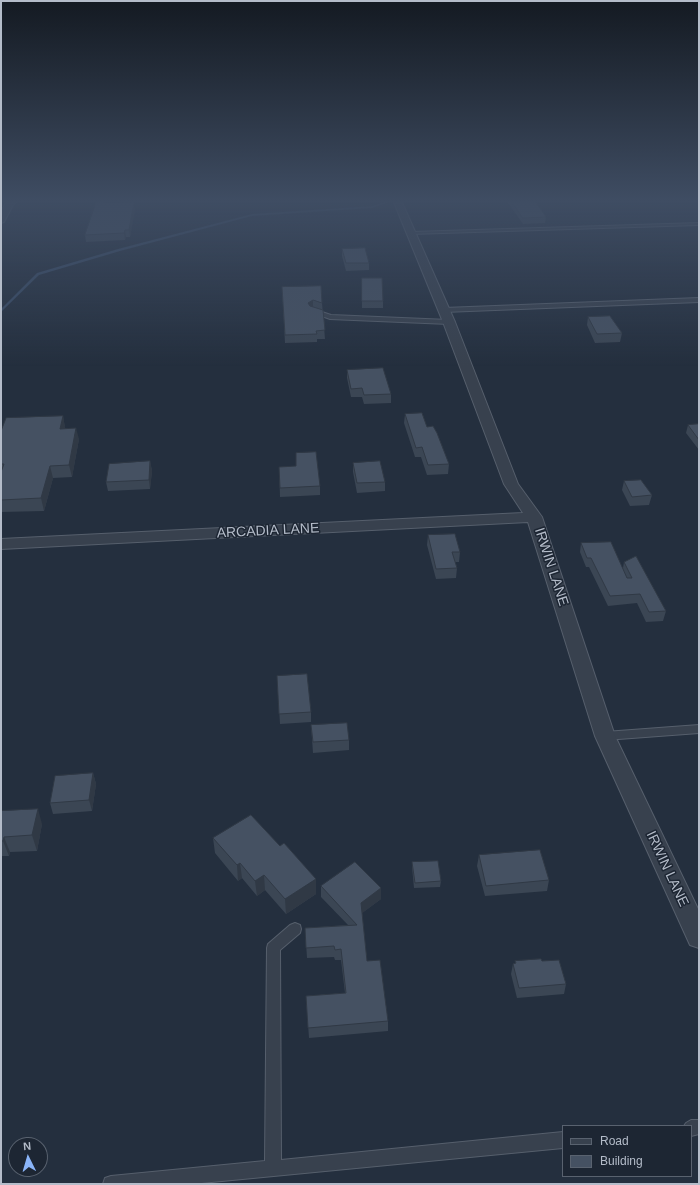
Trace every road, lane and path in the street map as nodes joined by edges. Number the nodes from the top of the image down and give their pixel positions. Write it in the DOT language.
graph roads {
  1 [pos="421,255"];
  2 [pos="699,300"];
  3 [pos="313,311"];
  4 [pos="447,316"];
  5 [pos="534,518"];
  6 [pos="1,544"];
  7 [pos="699,729"];
  8 [pos="605,736"];
  9 [pos="295,929"];
  10 [pos="699,937"];
  11 [pos="562,1140"];
  12 [pos="273,1168"];
  13 [pos="111,1184"];
  1 -- 4 [label="street, IRWIN LANE"];
  2 -- 4 [label="lane"];
  3 -- 4 [label="lane"];
  4 -- 5 [label="street, IRWIN LANE"];
  5 -- 6 [label="street, ARCADIA LANE"];
  5 -- 8 [label="street, IRWIN LANE"];
  7 -- 8 [label="lane"];
  8 -- 10 [label="street, IRWIN LANE"];
  9 -- 12 [label="lane"];
  11 -- 12 [label="lane"];
  12 -- 13 [label="lane"];
}
